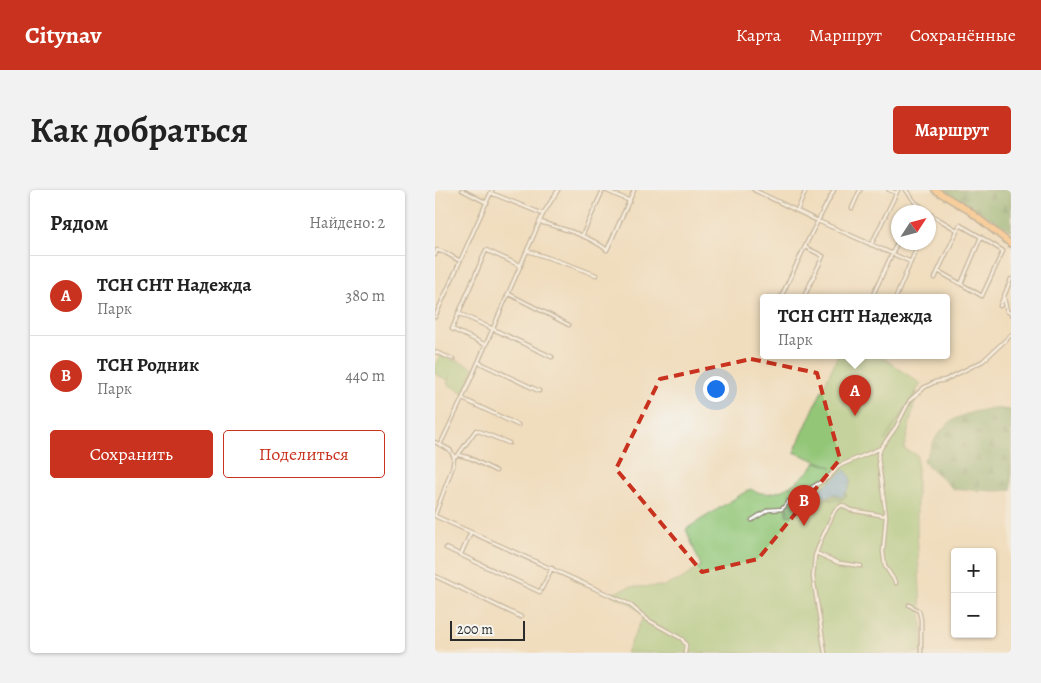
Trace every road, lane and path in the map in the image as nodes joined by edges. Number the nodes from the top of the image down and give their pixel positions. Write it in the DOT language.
graph roads {
  1 [pos="462,190"];
  2 [pos="558,190"];
  3 [pos="604,190"];
  4 [pos="634,190"];
  5 [pos="754,190"];
  6 [pos="806,190"];
  7 [pos="834,190"];
  8 [pos="860,190"];
  9 [pos="889,190"];
  10 [pos="906,190"];
  11 [pos="935,190"];
  12 [pos="492,191"];
  13 [pos="897,192"];
  14 [pos="630,200"];
  15 [pos="487,203"];
  16 [pos="916,204"];
  17 [pos="852,208"];
  18 [pos="797,211"];
  19 [pos="543,214"];
  20 [pos="936,218"];
  21 [pos="818,221"];
  22 [pos="540,222"];
  23 [pos="957,230"];
  24 [pos="583,236"];
  25 [pos="981,237"];
  26 [pos="1011,244"];
  27 [pos="871,245"];
  28 [pos="805,247"];
  29 [pos="894,250"];
  30 [pos="916,250"];
  31 [pos="528,251"];
  32 [pos="892,254"];
  33 [pos="435,255"];
  34 [pos="460,261"];
  35 [pos="911,262"];
  36 [pos="521,266"];
  37 [pos="938,271"];
  38 [pos="596,275"];
  39 [pos="935,278"];
  40 [pos="1011,279"];
  41 [pos="961,284"];
  42 [pos="509,294"];
  43 [pos="782,294"];
  44 [pos="805,294"];
  45 [pos="873,294"];
  46 [pos="897,294"];
  47 [pos="1004,296"];
  48 [pos="1000,306"];
  49 [pos="458,313"];
  50 [pos="1011,314"];
  51 [pos="435,317"];
  52 [pos="569,325"];
  53 [pos="493,329"];
  54 [pos="1011,335"];
  55 [pos="486,345"];
  56 [pos="435,352"];
  57 [pos="552,357"];
  58 [pos="453,359"];
  59 [pos="478,362"];
  60 [pos="539,391"];
  61 [pos="463,399"];
  62 [pos="518,425"];
  63 [pos="435,442"];
  64 [pos="509,443"];
  65 [pos="440,445"];
  66 [pos="881,448"];
  67 [pos="458,455"];
  68 [pos="454,457"];
  69 [pos="496,471"];
  70 [pos="435,515"];
  71 [pos="886,516"];
  72 [pos="752,520"];
  73 [pos="471,532"];
  74 [pos="446,548"];
  75 [pos="816,553"];
  76 [pos="461,554"];
  77 [pos="861,566"];
  78 [pos="552,568"];
  79 [pos="435,576"];
  80 [pos="896,583"];
  81 [pos="909,606"];
  82 [pos="521,617"];
  83 [pos="685,653"];
  84 [pos="825,653"];
  85 [pos="921,653"];
  1 -- 15 [label="street"];
  2 -- 19 [label="street"];
  3 -- 14 [label="street"];
  3 -- 24 [label="street"];
  4 -- 14 [label="street"];
  5 -- 18 [label="street"];
  6 -- 18 [label="street"];
  7 -- 21 [label="street"];
  8 -- 17 [label="street"];
  9 -- 13 [label="street"];
  10 -- 16 [label="street"];
  11 -- 26 [label="main road"];
  12 -- 15 [label="street"];
  12 -- 19 [label="street"];
  13 -- 27 [label="street"];
  14 -- 24 [label="street"];
  15 -- 34 [label="street"];
  18 -- 21 [label="street"];
  19 -- 22 [label="street"];
  20 -- 23 [label="street"];
  21 -- 27 [label="street"];
  21 -- 28 [label="street"];
  22 -- 24 [label="street"];
  22 -- 31 [label="street"];
  23 -- 25 [label="street"];
  23 -- 37 [label="street"];
  25 -- 41 [label="street"];
  25 -- 41 [label="street"];
  27 -- 32 [label="street"];
  28 -- 43 [label="street"];
  28 -- 44 [label="street"];
  29 -- 32 [label="street"];
  30 -- 35 [label="street"];
  31 -- 36 [label="street"];
  31 -- 38 [label="street"];
  32 -- 35 [label="street"];
  32 -- 45 [label="street"];
  33 -- 34 [label="street"];
  34 -- 51 [label="street"];
  35 -- 46 [label="street"];
  36 -- 42 [label="street"];
  36 -- 49 [label="street"];
  37 -- 39 [label="street"];
  37 -- 41 [label="street"];
  40 -- 47 [label="street"];
  42 -- 52 [label="street"];
  42 -- 53 [label="street"];
  47 -- 48 [label="street"];
  47 -- 50 [label="street"];
  49 -- 53 [label="street"];
  49 -- 55 [label="street"];
  53 -- 55 [label="street"];
  53 -- 57 [label="street"];
  54 -- 66 [label="street"];
  55 -- 59 [label="street"];
  56 -- 58 [label="street"];
  59 -- 60 [label="street"];
  59 -- 61 [label="street"];
  61 -- 62 [label="street"];
  61 -- 65 [label="street"];
  63 -- 65 [label="street"];
  64 -- 67 [label="street"];
  65 -- 68 [label="street"];
  66 -- 71 [label="street"];
  66 -- 72 [label="street"];
  67 -- 68 [label="street"];
  67 -- 69 [label="street"];
  68 -- 70 [label="street"];
  70 -- 73 [label="street"];
  71 -- 75 [label="street"];
  71 -- 80 [label="street"];
  73 -- 76 [label="street"];
  73 -- 78 [label="street"];
  74 -- 76 [label="street"];
  75 -- 77 [label="street"];
  75 -- 84 [label="street"];
  76 -- 78 [label="street"];
  78 -- 83 [label="street"];
  79 -- 82 [label="street"];
  81 -- 85 [label="street"];
}
